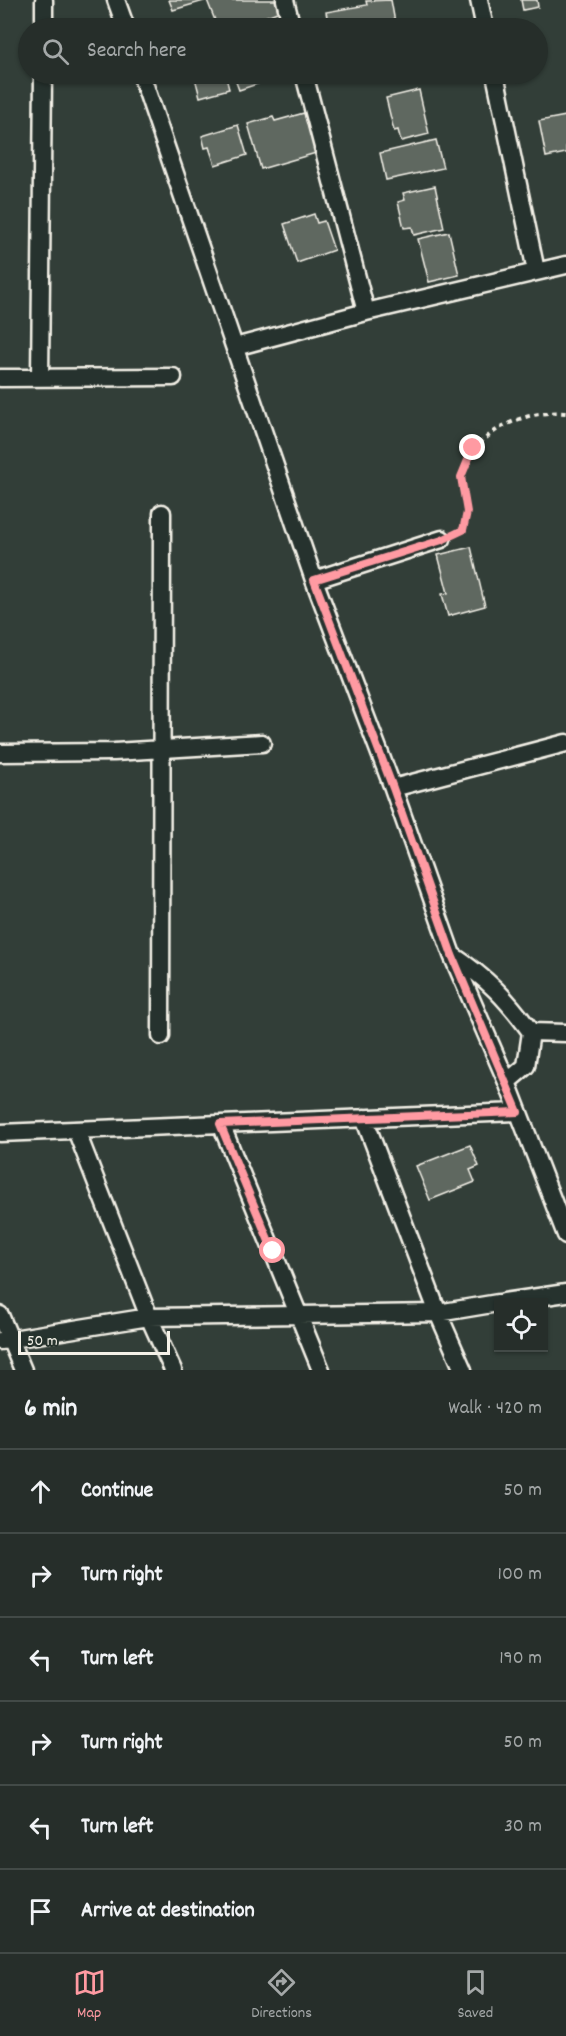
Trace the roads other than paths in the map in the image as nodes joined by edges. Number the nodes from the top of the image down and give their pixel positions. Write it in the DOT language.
graph roads {
  1 [pos="44,0"];
  2 [pos="116,0"];
  3 [pos="285,0"];
  4 [pos="479,0"];
  5 [pos="44,18"];
  6 [pos="122,18"];
  7 [pos="290,18"];
  8 [pos="483,18"];
  9 [pos="43,84"];
  10 [pos="144,84"];
  11 [pos="307,84"];
  12 [pos="497,84"];
  13 [pos="566,265"];
  14 [pos="536,271"];
  15 [pos="366,312"];
  16 [pos="235,347"];
  17 [pos="173,377"];
  18 [pos="0,378"];
  19 [pos="40,378"];
  20 [pos="162,513"];
  21 [pos="442,540"];
  22 [pos="314,580"];
  23 [pos="262,743"];
  24 [pos="566,743"];
  25 [pos="161,749"];
  26 [pos="0,753"];
  27 [pos="393,788"];
  28 [pos="452,955"];
  29 [pos="531,1032"];
  30 [pos="566,1033"];
  31 [pos="161,1036"];
  32 [pos="507,1082"];
  33 [pos="518,1112"];
  34 [pos="364,1118"];
  35 [pos="220,1124"];
  36 [pos="76,1130"];
  37 [pos="0,1133"];
  38 [pos="566,1235"];
  39 [pos="566,1293"];
  40 [pos="532,1298"];
  41 [pos="494,1304"];
  42 [pos="438,1313"];
  43 [pos="299,1314"];
  44 [pos="0,1315"];
  45 [pos="149,1317"];
  46 [pos="5,1340"];
  47 [pos="23,1370"];
  48 [pos="173,1370"];
  49 [pos="321,1370"];
  50 [pos="463,1370"];
  1 -- 5 [label="street"];
  2 -- 6 [label="street"];
  3 -- 7 [label="street"];
  4 -- 8 [label="street"];
  9 -- 19 [label="street"];
  10 -- 16 [label="street"];
  11 -- 15 [label="street"];
  12 -- 14 [label="street"];
  13 -- 14 [label="street"];
  14 -- 15 [label="street"];
  15 -- 16 [label="street"];
  16 -- 22 [label="street"];
  17 -- 19 [label="street"];
  18 -- 19 [label="street"];
  20 -- 25 [label="street"];
  21 -- 22 [label="street"];
  22 -- 27 [label="street"];
  23 -- 25 [label="street"];
  24 -- 27 [label="street"];
  25 -- 26 [label="street"];
  25 -- 31 [label="street"];
  27 -- 28 [label="street"];
  28 -- 29 [label="street"];
  28 -- 32 [label="street"];
  29 -- 30 [label="street"];
  29 -- 32 [label="street"];
  32 -- 33 [label="street"];
  33 -- 34 [label="street"];
  33 -- 38 [label="street"];
  34 -- 35 [label="street"];
  34 -- 42 [label="street"];
  35 -- 36 [label="street"];
  35 -- 43 [label="street"];
  36 -- 37 [label="street"];
  36 -- 45 [label="street"];
  39 -- 40 [label="street"];
  41 -- 42 [label="street"];
  42 -- 43 [label="street"];
  42 -- 50 [label="street"];
  43 -- 45 [label="street"];
  43 -- 49 [label="street"];
  44 -- 46 [label="street"];
  45 -- 46 [label="street"];
  45 -- 48 [label="street"];
  46 -- 47 [label="street"];
}
